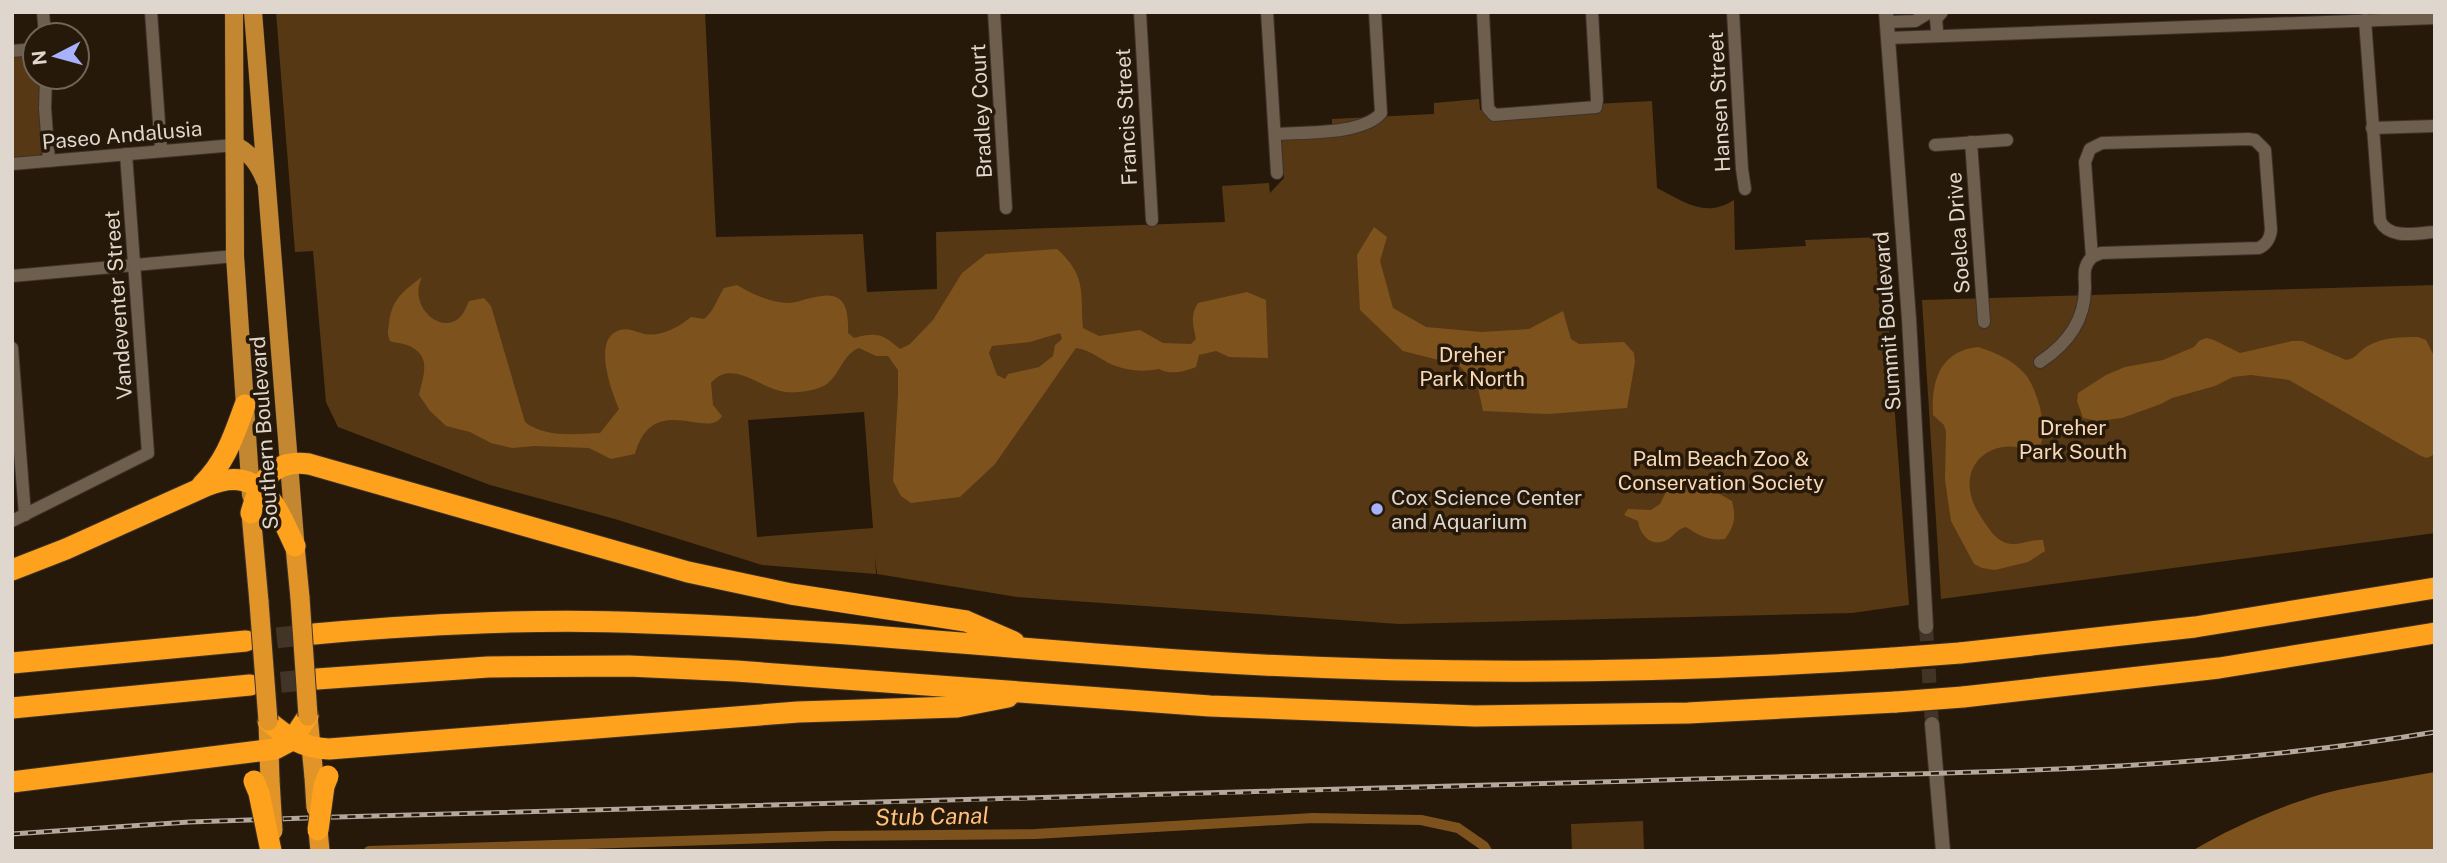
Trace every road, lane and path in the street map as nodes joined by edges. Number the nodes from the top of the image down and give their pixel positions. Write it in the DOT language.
graph roads {
  1 [pos="151,12"];
  2 [pos="234,12"];
  3 [pos="994,12"];
  4 [pos="1139,12"];
  5 [pos="1267,12"];
  6 [pos="1375,12"];
  7 [pos="1483,12"];
  8 [pos="1592,12"];
  9 [pos="1733,12"];
  10 [pos="1942,12"];
  11 [pos="253,14"];
  12 [pos="1925,16"];
  13 [pos="1887,17"];
  14 [pos="2435,18"];
  15 [pos="2365,20"];
  16 [pos="1937,30"];
  17 [pos="1956,35"];
  18 [pos="1888,38"];
  19 [pos="46,91"];
  20 [pos="236,91"];
  21 [pos="2435,126"];
  22 [pos="2372,128"];
  23 [pos="1275,134"];
  24 [pos="2007,140"];
  25 [pos="1971,142"];
  26 [pos="264,143"];
  27 [pos="235,145"];
  28 [pos="1935,145"];
  29 [pos="162,150"];
  30 [pos="125,154"];
  31 [pos="49,161"];
  32 [pos="12,164"];
  33 [pos="1277,173"];
  34 [pos="269,189"];
  35 [pos="1745,189"];
  36 [pos="1006,208"];
  37 [pos="1152,220"];
  38 [pos="2435,232"];
  39 [pos="235,256"];
  40 [pos="2092,257"];
  41 [pos="134,265"];
  42 [pos="12,276"];
  43 [pos="1984,322"];
  44 [pos="12,348"];
  45 [pos="2040,362"];
  46 [pos="245,405"];
  47 [pos="287,464"];
  48 [pos="255,485"];
  49 [pos="196,490"];
  50 [pos="251,513"];
  51 [pos="25,515"];
  52 [pos="12,521"];
  53 [pos="295,545"];
  54 [pos="12,570"];
  55 [pos="2435,588"];
  56 [pos="1926,628"];
  57 [pos="314,634"];
  58 [pos="2435,634"];
  59 [pos="246,641"];
  60 [pos="1029,648"];
  61 [pos="12,663"];
  62 [pos="317,679"];
  63 [pos="250,685"];
  64 [pos="1027,692"];
  65 [pos="12,708"];
  66 [pos="308,716"];
  67 [pos="268,721"];
  68 [pos="1932,724"];
  69 [pos="302,744"];
  70 [pos="379,745"];
  71 [pos="269,750"];
  72 [pos="215,755"];
  73 [pos="321,777"];
  74 [pos="262,780"];
  75 [pos="12,782"];
  76 [pos="319,840"];
  77 [pos="272,851"];
  78 [pos="1943,851"];
  1 -- 29 [label="street"];
  2 -- 20 [label="main road, Southern Boulevard"];
  3 -- 36 [label="street, Bradley Court"];
  4 -- 37 [label="street, Francis Street"];
  5 -- 23 [label="street"];
  6 -- 23 [label="street"];
  7 -- 8 [label="street"];
  9 -- 35 [label="street, Hansen Street"];
  10 -- 16 [label="street"];
  11 -- 26 [label="main road, Southern Boulevard"];
  12 -- 13 [label="street"];
  12 -- 16 [label="street"];
  13 -- 18 [label="street, Summit Boulevard"];
  14 -- 15 [label="street"];
  15 -- 17 [label="street"];
  15 -- 22 [label="street"];
  16 -- 17 [label="street"];
  17 -- 18 [label="street"];
  18 -- 56 [label="street, Summit Boulevard"];
  19 -- 31 [label="street"];
  20 -- 26 [label="main road"];
  20 -- 27 [label="main road, Southern Boulevard"];
  21 -- 22 [label="street"];
  22 -- 38 [label="street"];
  23 -- 33 [label="street"];
  24 -- 25 [label="street"];
  25 -- 28 [label="street"];
  25 -- 43 [label="street, Soelca Drive"];
  26 -- 34 [label="main road, Southern Boulevard"];
  27 -- 29 [label="street, Paseo Andalusia"];
  27 -- 34 [label="main road"];
  27 -- 39 [label="main road, Southern Boulevard"];
  29 -- 30 [label="street, Paseo Andalusia"];
  30 -- 31 [label="street, Paseo Andalusia"];
  30 -- 41 [label="street, Vandeventer Street"];
  31 -- 32 [label="street, Paseo Andalusia"];
  34 -- 47 [label="main road, Southern Boulevard"];
  39 -- 41 [label="street"];
  39 -- 46 [label="main road, Southern Boulevard"];
  40 -- 40 [label="street"];
  40 -- 45 [label="street"];
  41 -- 42 [label="street"];
  41 -- 51 [label="street, Vandeventer Street"];
  44 -- 51 [label="street"];
  46 -- 48 [label="main road, Southern Boulevard"];
  46 -- 49 [label="highway"];
  47 -- 48 [label="highway"];
  47 -- 53 [label="main road, Southern Boulevard"];
  47 -- 60 [label="highway"];
  48 -- 49 [label="highway"];
  48 -- 50 [label="highway"];
  48 -- 53 [label="highway"];
  49 -- 54 [label="highway"];
  50 -- 67 [label="highway, Southern Boulevard, bridge"];
  51 -- 52 [label="street"];
  53 -- 66 [label="highway, Southern Boulevard, bridge"];
  55 -- 60 [label="highway, bridge"];
  57 -- 60 [label="highway"];
  58 -- 64 [label="highway, bridge"];
  59 -- 61 [label="highway"];
  62 -- 64 [label="highway"];
  63 -- 65 [label="highway"];
  64 -- 70 [label="highway"];
  66 -- 69 [label="highway"];
  67 -- 69 [label="highway"];
  67 -- 71 [label="highway, Southern Boulevard"];
  68 -- 78 [label="street"];
  69 -- 70 [label="highway"];
  69 -- 71 [label="highway"];
  69 -- 73 [label="highway"];
  70 -- 73 [label="highway"];
  71 -- 72 [label="highway"];
  71 -- 74 [label="highway, Southern Boulevard"];
  72 -- 74 [label="highway"];
  72 -- 75 [label="highway"];
  73 -- 76 [label="highway, bridge"];
  74 -- 77 [label="highway, bridge"];
}
